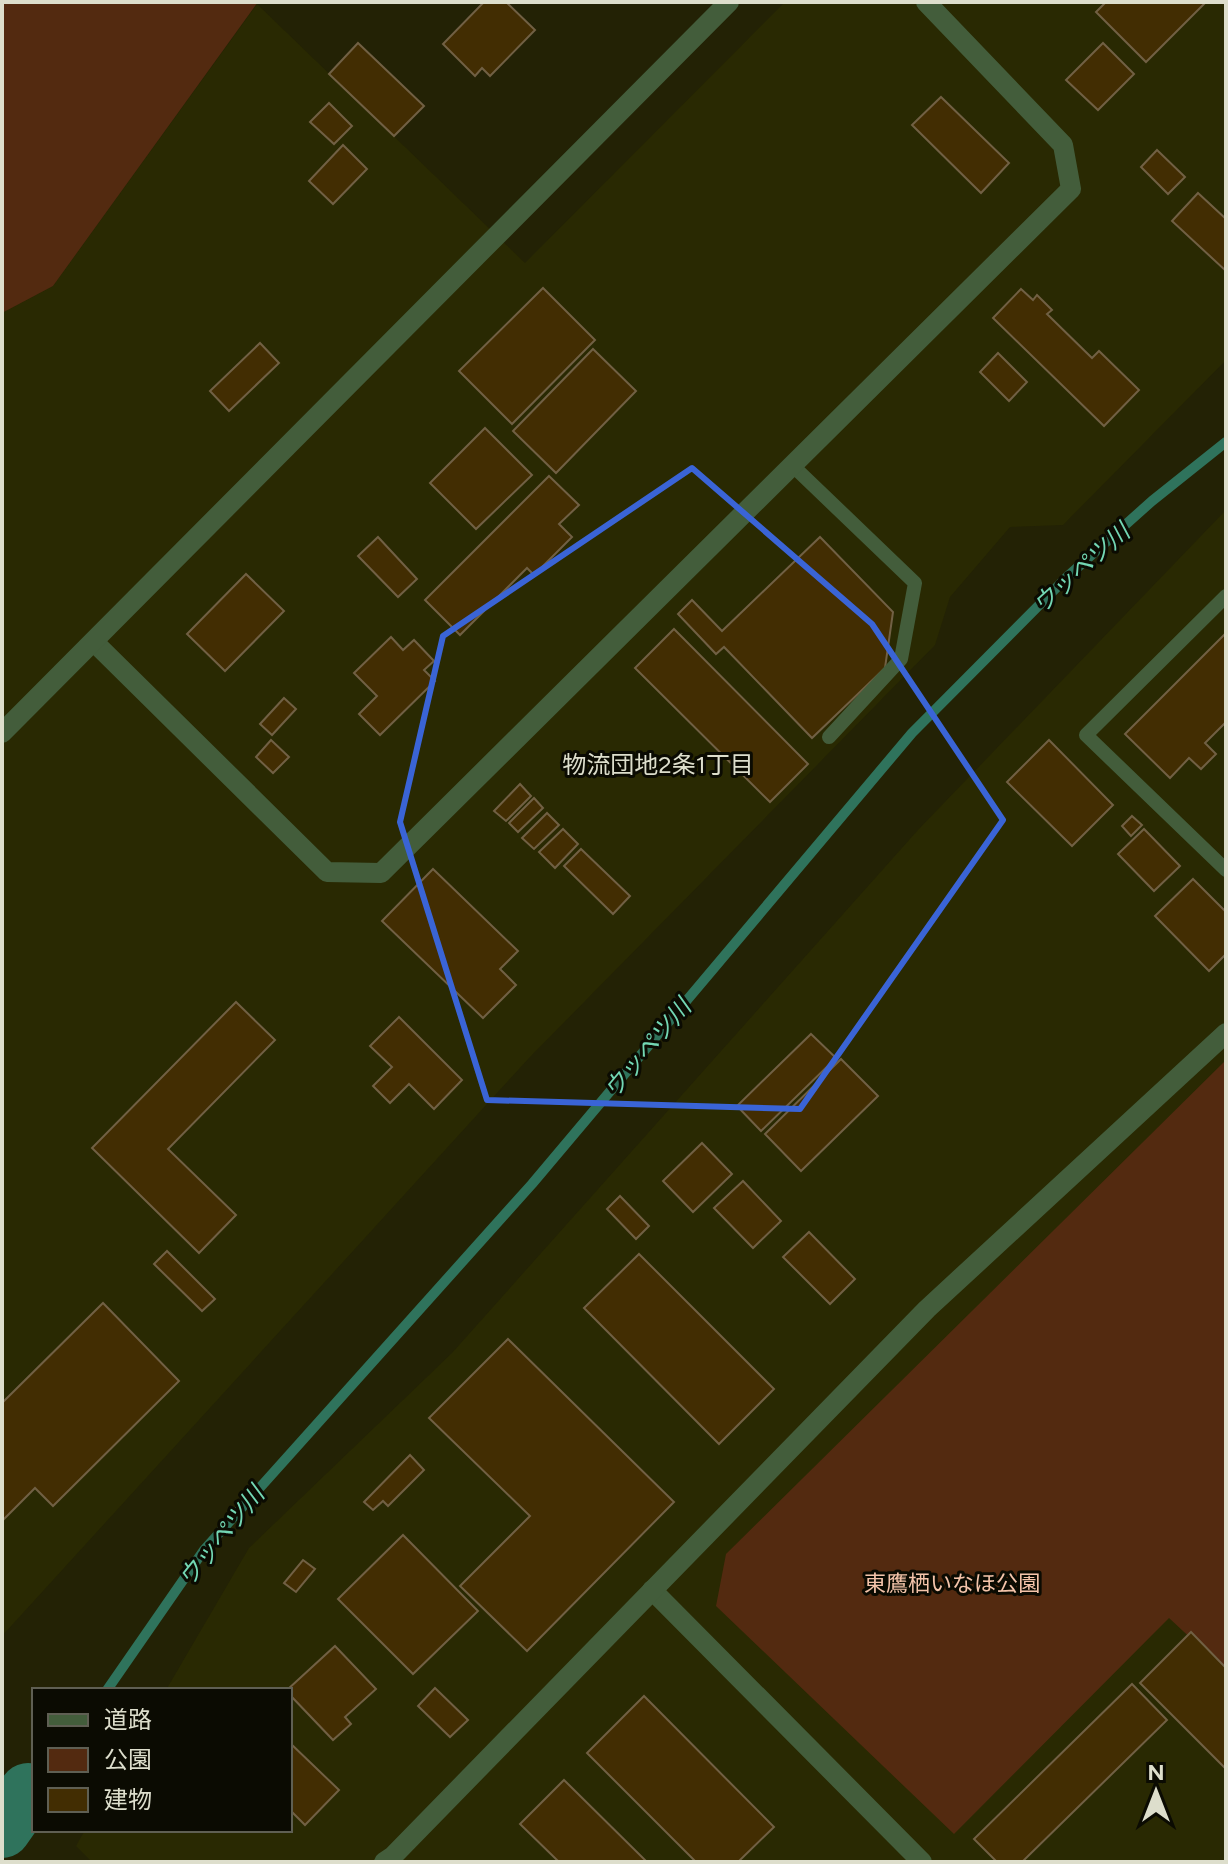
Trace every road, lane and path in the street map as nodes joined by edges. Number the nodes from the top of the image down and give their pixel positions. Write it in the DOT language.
graph roads {
  1 [pos="729,2"];
  2 [pos="926,2"];
  3 [pos="792,465"];
  4 [pos="1226,596"];
  5 [pos="94,642"];
  6 [pos="2,733"];
  7 [pos="829,737"];
  8 [pos="1226,870"];
  9 [pos="1226,1033"];
  10 [pos="652,1590"];
  11 [pos="384,1862"];
  12 [pos="922,1862"];
  1 -- 5 [label="street"];
  2 -- 3 [label="street"];
  3 -- 5 [label="street"];
  3 -- 7 [label="lane"];
  4 -- 8 [label="lane"];
  5 -- 6 [label="street"];
  9 -- 10 [label="street"];
  10 -- 11 [label="street"];
  10 -- 12 [label="street"];
}
